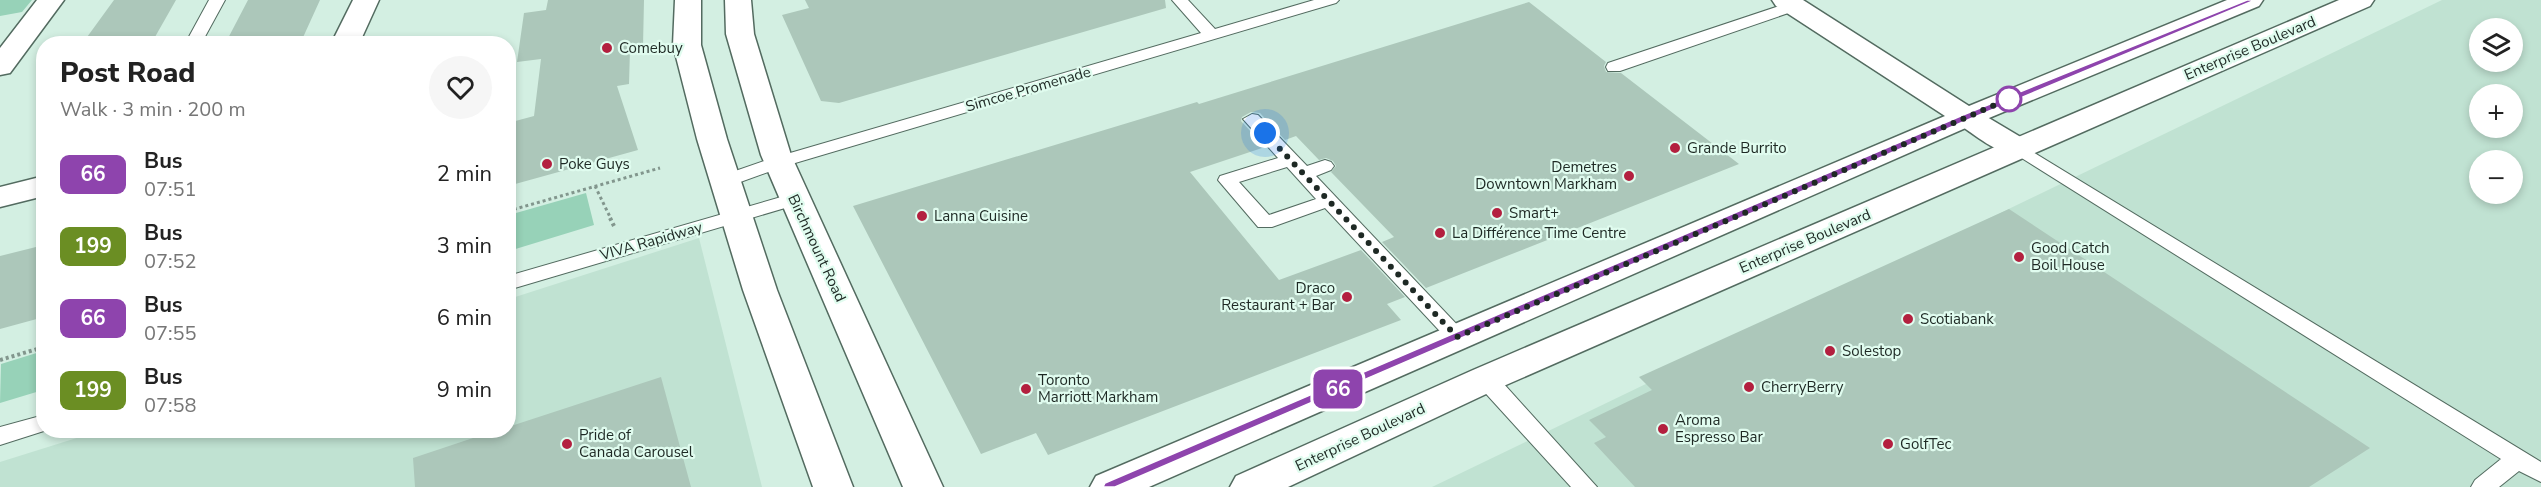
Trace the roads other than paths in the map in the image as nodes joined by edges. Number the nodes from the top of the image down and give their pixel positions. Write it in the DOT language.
graph roads {
  1 [pos="217,0"];
  2 [pos="366,0"];
  3 [pos="688,0"];
  4 [pos="738,0"];
  5 [pos="1180,0"];
  6 [pos="1331,0"];
  7 [pos="2250,0"];
  8 [pos="2361,0"];
  9 [pos="1790,3"];
  10 [pos="43,10"];
  11 [pos="0,28"];
  12 [pos="197,36"];
  13 [pos="349,36"];
  14 [pos="1212,36"];
  15 [pos="0,67"];
  16 [pos="1614,67"];
  17 [pos="1967,117"];
  18 [pos="1252,119"];
  19 [pos="2018,148"];
  20 [pos="1290,160"];
  21 [pos="779,162"];
  22 [pos="1325,166"];
  23 [pos="1303,174"];
  24 [pos="725,181"];
  25 [pos="36,188"];
  26 [pos="0,197"];
  27 [pos="795,199"];
  28 [pos="1328,201"];
  29 [pos="736,216"];
  30 [pos="516,281"];
  31 [pos="1457,337"];
  32 [pos="1486,379"];
  33 [pos="36,425"];
  34 [pos="0,436"];
  35 [pos="2517,459"];
  36 [pos="2541,473"];
  37 [pos="833,487"];
  38 [pos="923,487"];
  39 [pos="1110,487"];
  40 [pos="1250,487"];
  41 [pos="1585,487"];
  42 [pos="2483,487"];
  1 -- 12 [label="lane"];
  2 -- 13 [label="main road"];
  3 -- 24 [label="main road"];
  4 -- 21 [label="main road, Birchmount Road"];
  5 -- 14 [label="lane"];
  6 -- 14 [label="lane, Simcoe Promenade"];
  7 -- 17 [label="main road"];
  8 -- 19 [label="main road, Enterprise Boulevard"];
  9 -- 16 [label="lane"];
  9 -- 17 [label="main road"];
  10 -- 11 [label="main road"];
  10 -- 15 [label="main road"];
  14 -- 21 [label="lane, Simcoe Promenade"];
  17 -- 19 [label="main road"];
  17 -- 31 [label="main road"];
  18 -- 20 [label="lane"];
  19 -- 32 [label="main road, Enterprise Boulevard"];
  19 -- 35 [label="lane"];
  20 -- 23 [label="lane"];
  20 -- 28 [label="lane"];
  21 -- 24 [label="lane, Simcoe Promenade"];
  21 -- 27 [label="main road, Birchmount Road"];
  22 -- 23 [label="lane"];
  23 -- 28 [label="lane"];
  24 -- 29 [label="main road"];
  25 -- 26 [label="main road"];
  27 -- 29 [label="lane, VIVA Rapidway"];
  27 -- 38 [label="main road, Birchmount Road"];
  28 -- 31 [label="lane"];
  29 -- 30 [label="lane, VIVA Rapidway"];
  29 -- 37 [label="main road"];
  31 -- 39 [label="main road"];
  32 -- 40 [label="main road, Enterprise Boulevard"];
  32 -- 41 [label="lane"];
  33 -- 34 [label="lane"];
  35 -- 36 [label="lane"];
  35 -- 42 [label="lane"];
}
